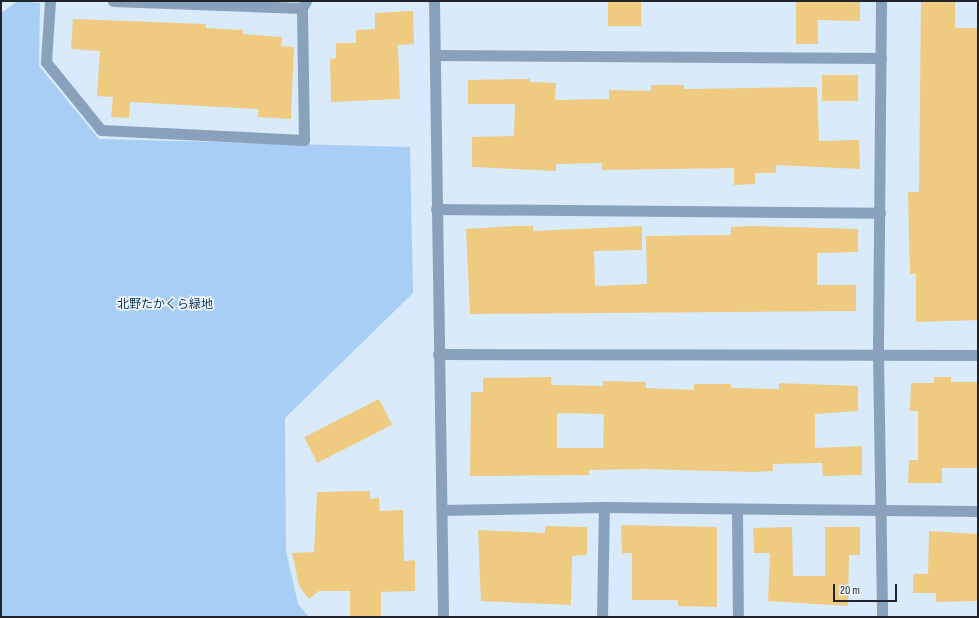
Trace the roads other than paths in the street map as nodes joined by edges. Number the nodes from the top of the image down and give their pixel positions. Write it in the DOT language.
graph roads {
  1 [pos="50,1"];
  2 [pos="113,1"];
  3 [pos="434,1"];
  4 [pos="881,1"];
  5 [pos="304,5"];
  6 [pos="435,55"];
  7 [pos="881,58"];
  8 [pos="436,210"];
  9 [pos="880,213"];
  10 [pos="438,354"];
  11 [pos="878,354"];
  12 [pos="978,355"];
  13 [pos="604,507"];
  14 [pos="442,510"];
  15 [pos="738,511"];
  16 [pos="883,511"];
  17 [pos="978,511"];
  18 [pos="443,617"];
  19 [pos="602,617"];
  20 [pos="738,617"];
  21 [pos="882,617"];
  1 -- 5 [label="street"];
  2 -- 5 [label="street"];
  3 -- 6 [label="street"];
  4 -- 7 [label="street"];
  6 -- 7 [label="street"];
  6 -- 8 [label="street"];
  7 -- 9 [label="street"];
  8 -- 9 [label="street"];
  8 -- 10 [label="street"];
  9 -- 11 [label="street"];
  10 -- 11 [label="street"];
  10 -- 14 [label="street"];
  11 -- 12 [label="street"];
  11 -- 16 [label="street"];
  13 -- 14 [label="street"];
  13 -- 15 [label="street"];
  13 -- 19 [label="street"];
  14 -- 18 [label="street"];
  15 -- 16 [label="street"];
  15 -- 20 [label="street"];
  16 -- 17 [label="street"];
  16 -- 21 [label="street"];
}
